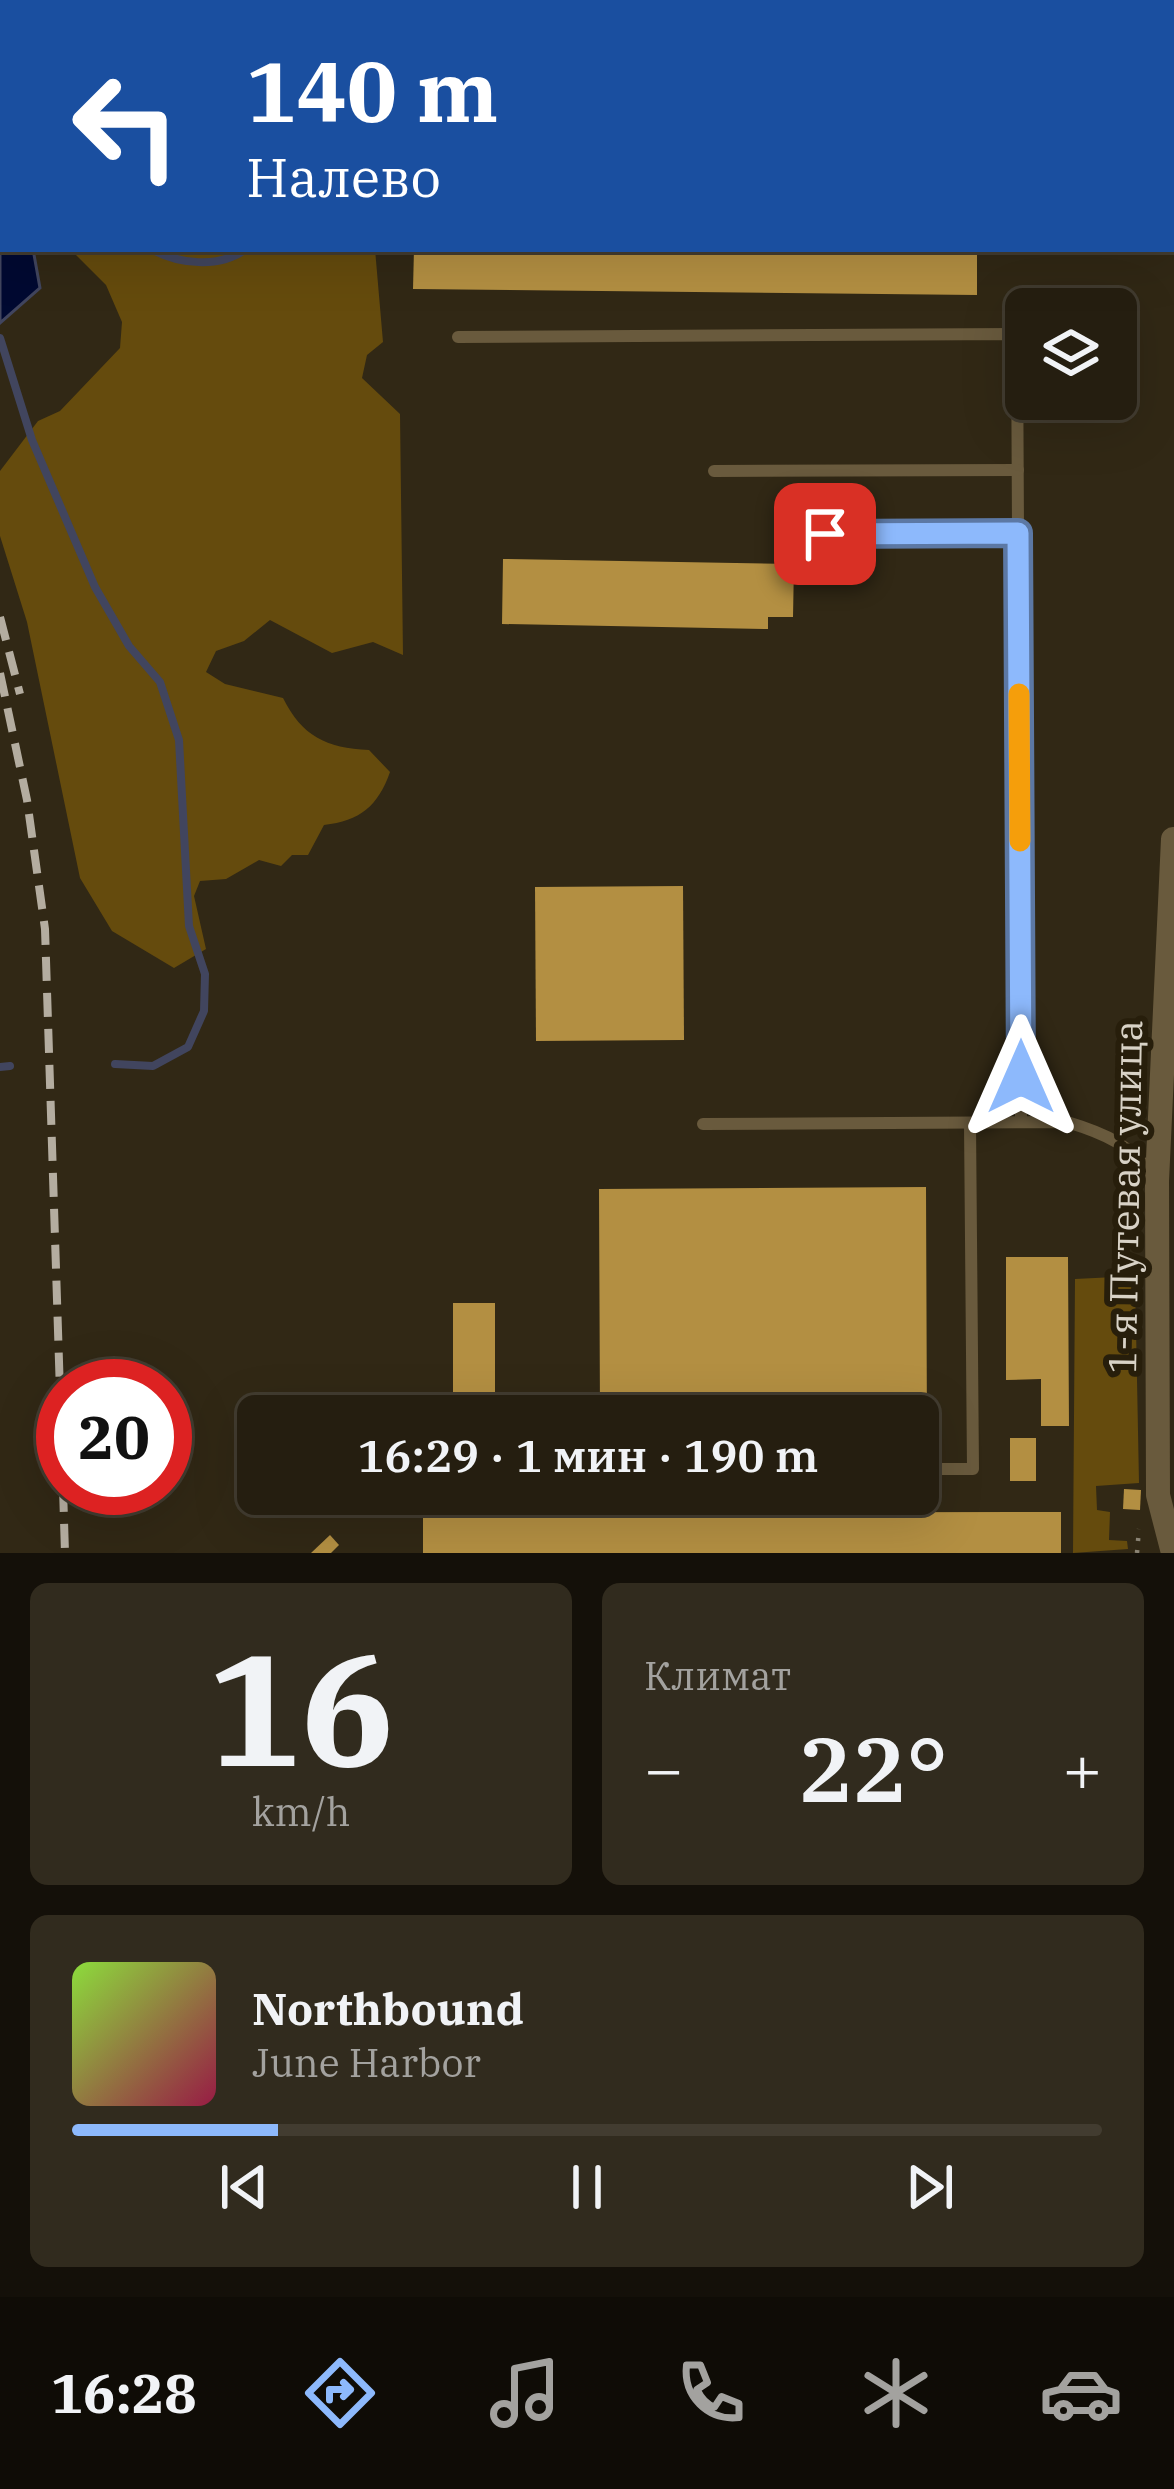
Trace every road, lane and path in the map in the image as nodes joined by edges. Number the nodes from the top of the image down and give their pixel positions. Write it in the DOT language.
graph roads {
  1 [pos="458,337"];
  2 [pos="1018,470"];
  3 [pos="714,471"];
  4 [pos="1018,533"];
  5 [pos="825,534"];
  6 [pos="1174,818"];
  7 [pos="1173,839"];
  8 [pos="1171,915"];
  9 [pos="1174,1121"];
  10 [pos="1022,1122"];
  11 [pos="970,1123"];
  12 [pos="703,1124"];
  13 [pos="1158,1170"];
  14 [pos="939,1469"];
  15 [pos="1140,1515"];
  16 [pos="1137,1553"];
  17 [pos="1173,1553"];
  1 -- 2 [label="lane"];
  2 -- 3 [label="lane"];
  2 -- 4 [label="lane"];
  4 -- 5 [label="lane"];
  4 -- 10 [label="lane"];
  6 -- 7 [label="lane"];
  7 -- 8 [label="street, 1-я Путевая улица"];
  8 -- 13 [label="street, 1-я Путевая улица"];
  9 -- 13 [label="lane"];
  10 -- 11 [label="lane"];
  10 -- 13 [label="lane"];
  11 -- 12 [label="lane"];
  11 -- 14 [label="lane"];
  13 -- 17 [label="street, 1-я Путевая улица"];
  15 -- 16 [label="path"];
}
